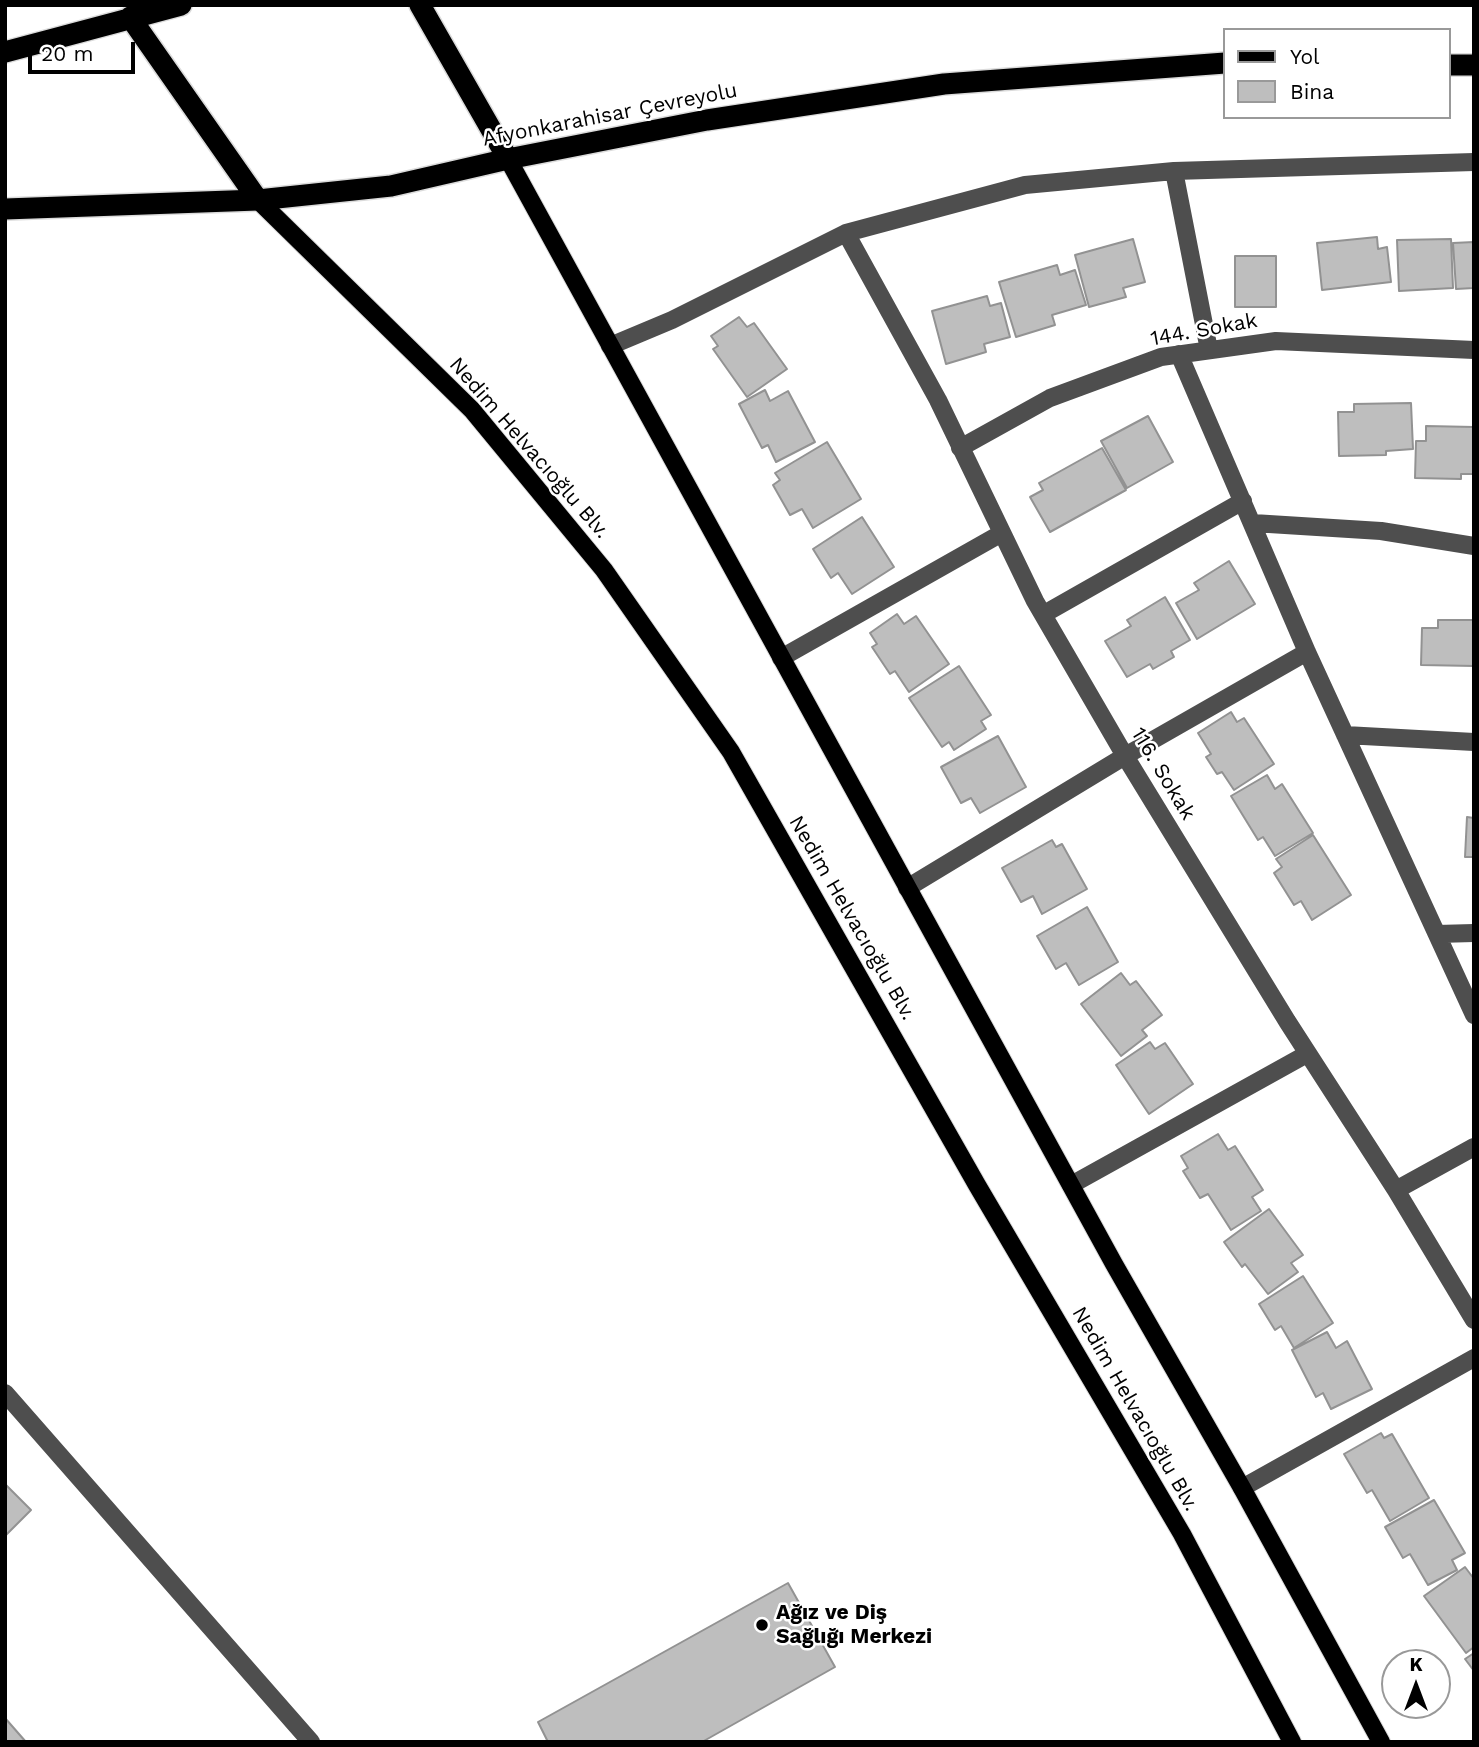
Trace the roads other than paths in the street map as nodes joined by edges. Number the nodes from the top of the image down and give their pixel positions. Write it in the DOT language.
graph roads {
  1 [pos="181,5"];
  2 [pos="420,5"];
  3 [pos="126,11"];
  4 [pos="5,52"];
  5 [pos="1224,64"];
  6 [pos="1451,65"];
  7 [pos="1474,65"];
  8 [pos="508,159"];
  9 [pos="1474,162"];
  10 [pos="1174,171"];
  11 [pos="258,200"];
  12 [pos="5,209"];
  13 [pos="846,233"];
  14 [pos="610,346"];
  15 [pos="1209,350"];
  16 [pos="1474,350"];
  17 [pos="1179,354"];
  18 [pos="960,448"];
  19 [pos="1243,501"];
  20 [pos="1253,523"];
  21 [pos="1002,533"];
  22 [pos="1474,546"];
  23 [pos="1044,614"];
  24 [pos="1307,652"];
  25 [pos="782,658"];
  26 [pos="1345,735"];
  27 [pos="1474,742"];
  28 [pos="1125,756"];
  29 [pos="907,888"];
  30 [pos="1474,933"];
  31 [pos="1437,934"];
  32 [pos="1474,1015"];
  33 [pos="1307,1054"];
  34 [pos="1474,1147"];
  35 [pos="1071,1185"];
  36 [pos="1395,1189"];
  37 [pos="1474,1320"];
  38 [pos="1474,1358"];
  39 [pos="5,1393"];
  40 [pos="1242,1488"];
  41 [pos="310,1742"];
  42 [pos="1292,1742"];
  43 [pos="1381,1742"];
  1 -- 3 [label="highway"];
  2 -- 8 [label="highway"];
  3 -- 4 [label="highway"];
  3 -- 11 [label="highway"];
  5 -- 8 [label="highway, Afyonkarahisar Çevreyolu"];
  6 -- 7 [label="highway"];
  8 -- 11 [label="highway, Afyonkarahisar Çevreyolu"];
  8 -- 14 [label="main road"];
  9 -- 10 [label="street"];
  10 -- 13 [label="street"];
  10 -- 15 [label="street"];
  11 -- 12 [label="highway, Afyonkarahisar Çevreyolu"];
  11 -- 42 [label="main road, Nedim Helvacıoğlu Blv."];
  13 -- 14 [label="street"];
  13 -- 18 [label="street, 116. Sokak"];
  14 -- 25 [label="main road"];
  15 -- 16 [label="street, 144. Sokak"];
  15 -- 17 [label="street, 144. Sokak"];
  17 -- 18 [label="street, 144. Sokak"];
  17 -- 19 [label="street"];
  18 -- 21 [label="street, 116. Sokak"];
  19 -- 20 [label="street"];
  19 -- 23 [label="street"];
  20 -- 22 [label="street"];
  20 -- 24 [label="street"];
  21 -- 23 [label="street, 116. Sokak"];
  21 -- 25 [label="street"];
  23 -- 28 [label="street, 116. Sokak"];
  24 -- 26 [label="street"];
  24 -- 28 [label="street"];
  25 -- 29 [label="main road"];
  26 -- 27 [label="street"];
  26 -- 31 [label="street"];
  28 -- 29 [label="street"];
  28 -- 33 [label="street, 116. Sokak"];
  29 -- 35 [label="main road"];
  30 -- 31 [label="street"];
  31 -- 32 [label="street"];
  33 -- 35 [label="street"];
  33 -- 36 [label="street, 116. Sokak"];
  34 -- 36 [label="street"];
  35 -- 40 [label="main road"];
  36 -- 37 [label="street, 116. Sokak"];
  38 -- 40 [label="street"];
  39 -- 41 [label="street"];
  40 -- 43 [label="main road"];
}
